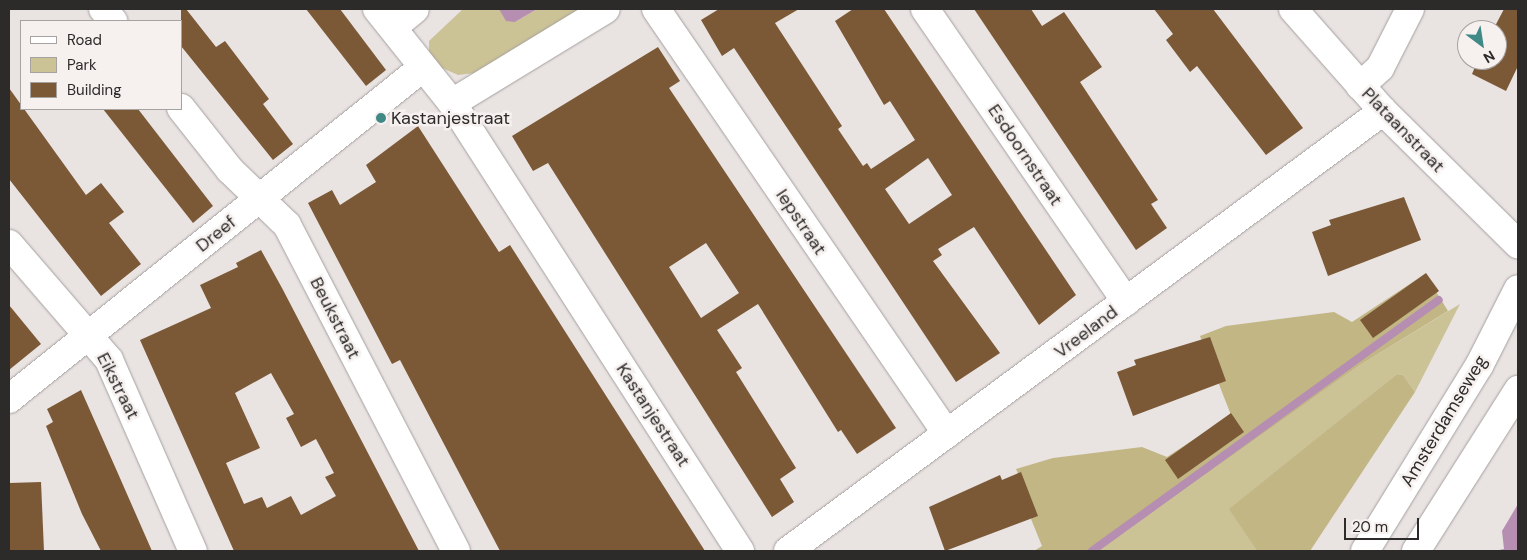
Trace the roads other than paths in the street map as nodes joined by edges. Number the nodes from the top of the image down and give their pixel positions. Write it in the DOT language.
graph roads {
  1 [pos="103,9"];
  2 [pos="415,9"];
  3 [pos="606,9"];
  4 [pos="656,9"];
  5 [pos="925,9"];
  6 [pos="1293,9"];
  7 [pos="1410,9"];
  8 [pos="385,18"];
  9 [pos="112,20"];
  10 [pos="422,68"];
  11 [pos="1360,86"];
  12 [pos="452,102"];
  13 [pos="182,109"];
  14 [pos="1383,111"];
  15 [pos="259,198"];
  16 [pos="9,244"];
  17 [pos="1518,244"];
  18 [pos="1518,289"];
  19 [pos="1126,302"];
  20 [pos="90,337"];
  21 [pos="1518,390"];
  22 [pos="9,400"];
  23 [pos="947,434"];
  24 [pos="193,551"];
  25 [pos="456,551"];
  26 [pos="740,551"];
  27 [pos="788,551"];
  28 [pos="1365,551"];
  29 [pos="1416,551"];
  1 -- 9 [label="street"];
  2 -- 8 [label="street"];
  3 -- 12 [label="street"];
  4 -- 23 [label="street, Iepstraat"];
  5 -- 19 [label="street, Esdoornstraat"];
  6 -- 11 [label="street, Plataanstraat"];
  7 -- 11 [label="street"];
  8 -- 10 [label="street, Kastanjestraat"];
  10 -- 12 [label="street, Kastanjestraat"];
  10 -- 15 [label="street, Dreef"];
  11 -- 14 [label="street, Plataanstraat"];
  12 -- 26 [label="street, Kastanjestraat"];
  13 -- 15 [label="street, Beukstraat"];
  14 -- 17 [label="street, Plataanstraat"];
  14 -- 19 [label="street, Vreeland"];
  15 -- 20 [label="street, Dreef"];
  15 -- 25 [label="street, Beukstraat"];
  16 -- 20 [label="street, Eikstraat"];
  18 -- 28 [label="street, Amsterdamseweg"];
  19 -- 23 [label="street, Vreeland"];
  20 -- 22 [label="street, Dreef"];
  20 -- 24 [label="street, Eikstraat"];
  21 -- 29 [label="street"];
  23 -- 27 [label="street, Vreeland"];
}
